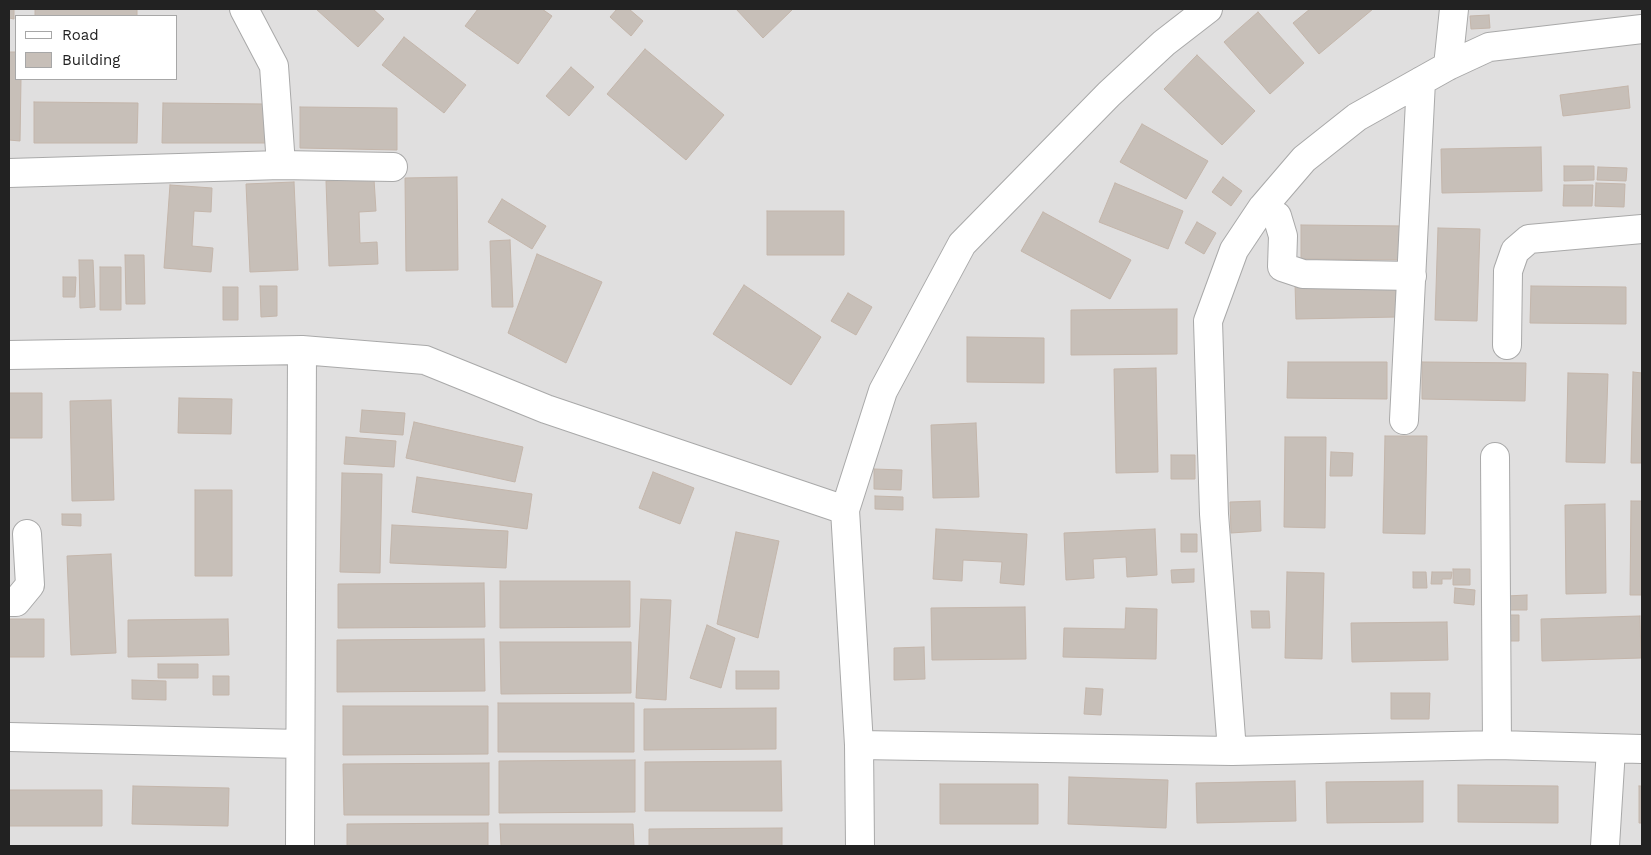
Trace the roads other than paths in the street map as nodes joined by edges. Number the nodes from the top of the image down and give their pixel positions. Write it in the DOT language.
graph roads {
  1 [pos="244,9"];
  2 [pos="1208,9"];
  3 [pos="1454,9"];
  4 [pos="1642,29"];
  5 [pos="1448,66"];
  6 [pos="1421,81"];
  7 [pos="281,165"];
  8 [pos="392,167"];
  9 [pos="9,173"];
  10 [pos="1262,208"];
  11 [pos="1642,229"];
  12 [pos="1412,276"];
  13 [pos="1506,345"];
  14 [pos="302,350"];
  15 [pos="9,355"];
  16 [pos="1404,420"];
  17 [pos="1495,457"];
  18 [pos="845,510"];
  19 [pos="27,534"];
  20 [pos="9,602"];
  21 [pos="9,737"];
  22 [pos="300,744"];
  23 [pos="858,745"];
  24 [pos="1498,745"];
  25 [pos="1611,749"];
  26 [pos="1642,749"];
  27 [pos="1232,751"];
  28 [pos="300,846"];
  29 [pos="860,846"];
  30 [pos="1605,846"];
  1 -- 7 [label="street"];
  2 -- 18 [label="street"];
  3 -- 5 [label="street"];
  4 -- 5 [label="street"];
  5 -- 6 [label="street"];
  6 -- 10 [label="street"];
  6 -- 12 [label="street"];
  7 -- 8 [label="street"];
  7 -- 9 [label="street"];
  10 -- 12 [label="street"];
  10 -- 27 [label="street"];
  11 -- 13 [label="street"];
  12 -- 16 [label="street"];
  14 -- 15 [label="street"];
  14 -- 18 [label="street"];
  14 -- 22 [label="street"];
  17 -- 24 [label="street"];
  18 -- 23 [label="street"];
  19 -- 20 [label="street"];
  21 -- 22 [label="street"];
  22 -- 28 [label="street"];
  23 -- 27 [label="street"];
  23 -- 29 [label="street"];
  24 -- 25 [label="street"];
  24 -- 27 [label="street"];
  25 -- 26 [label="street"];
  25 -- 30 [label="street"];
}
